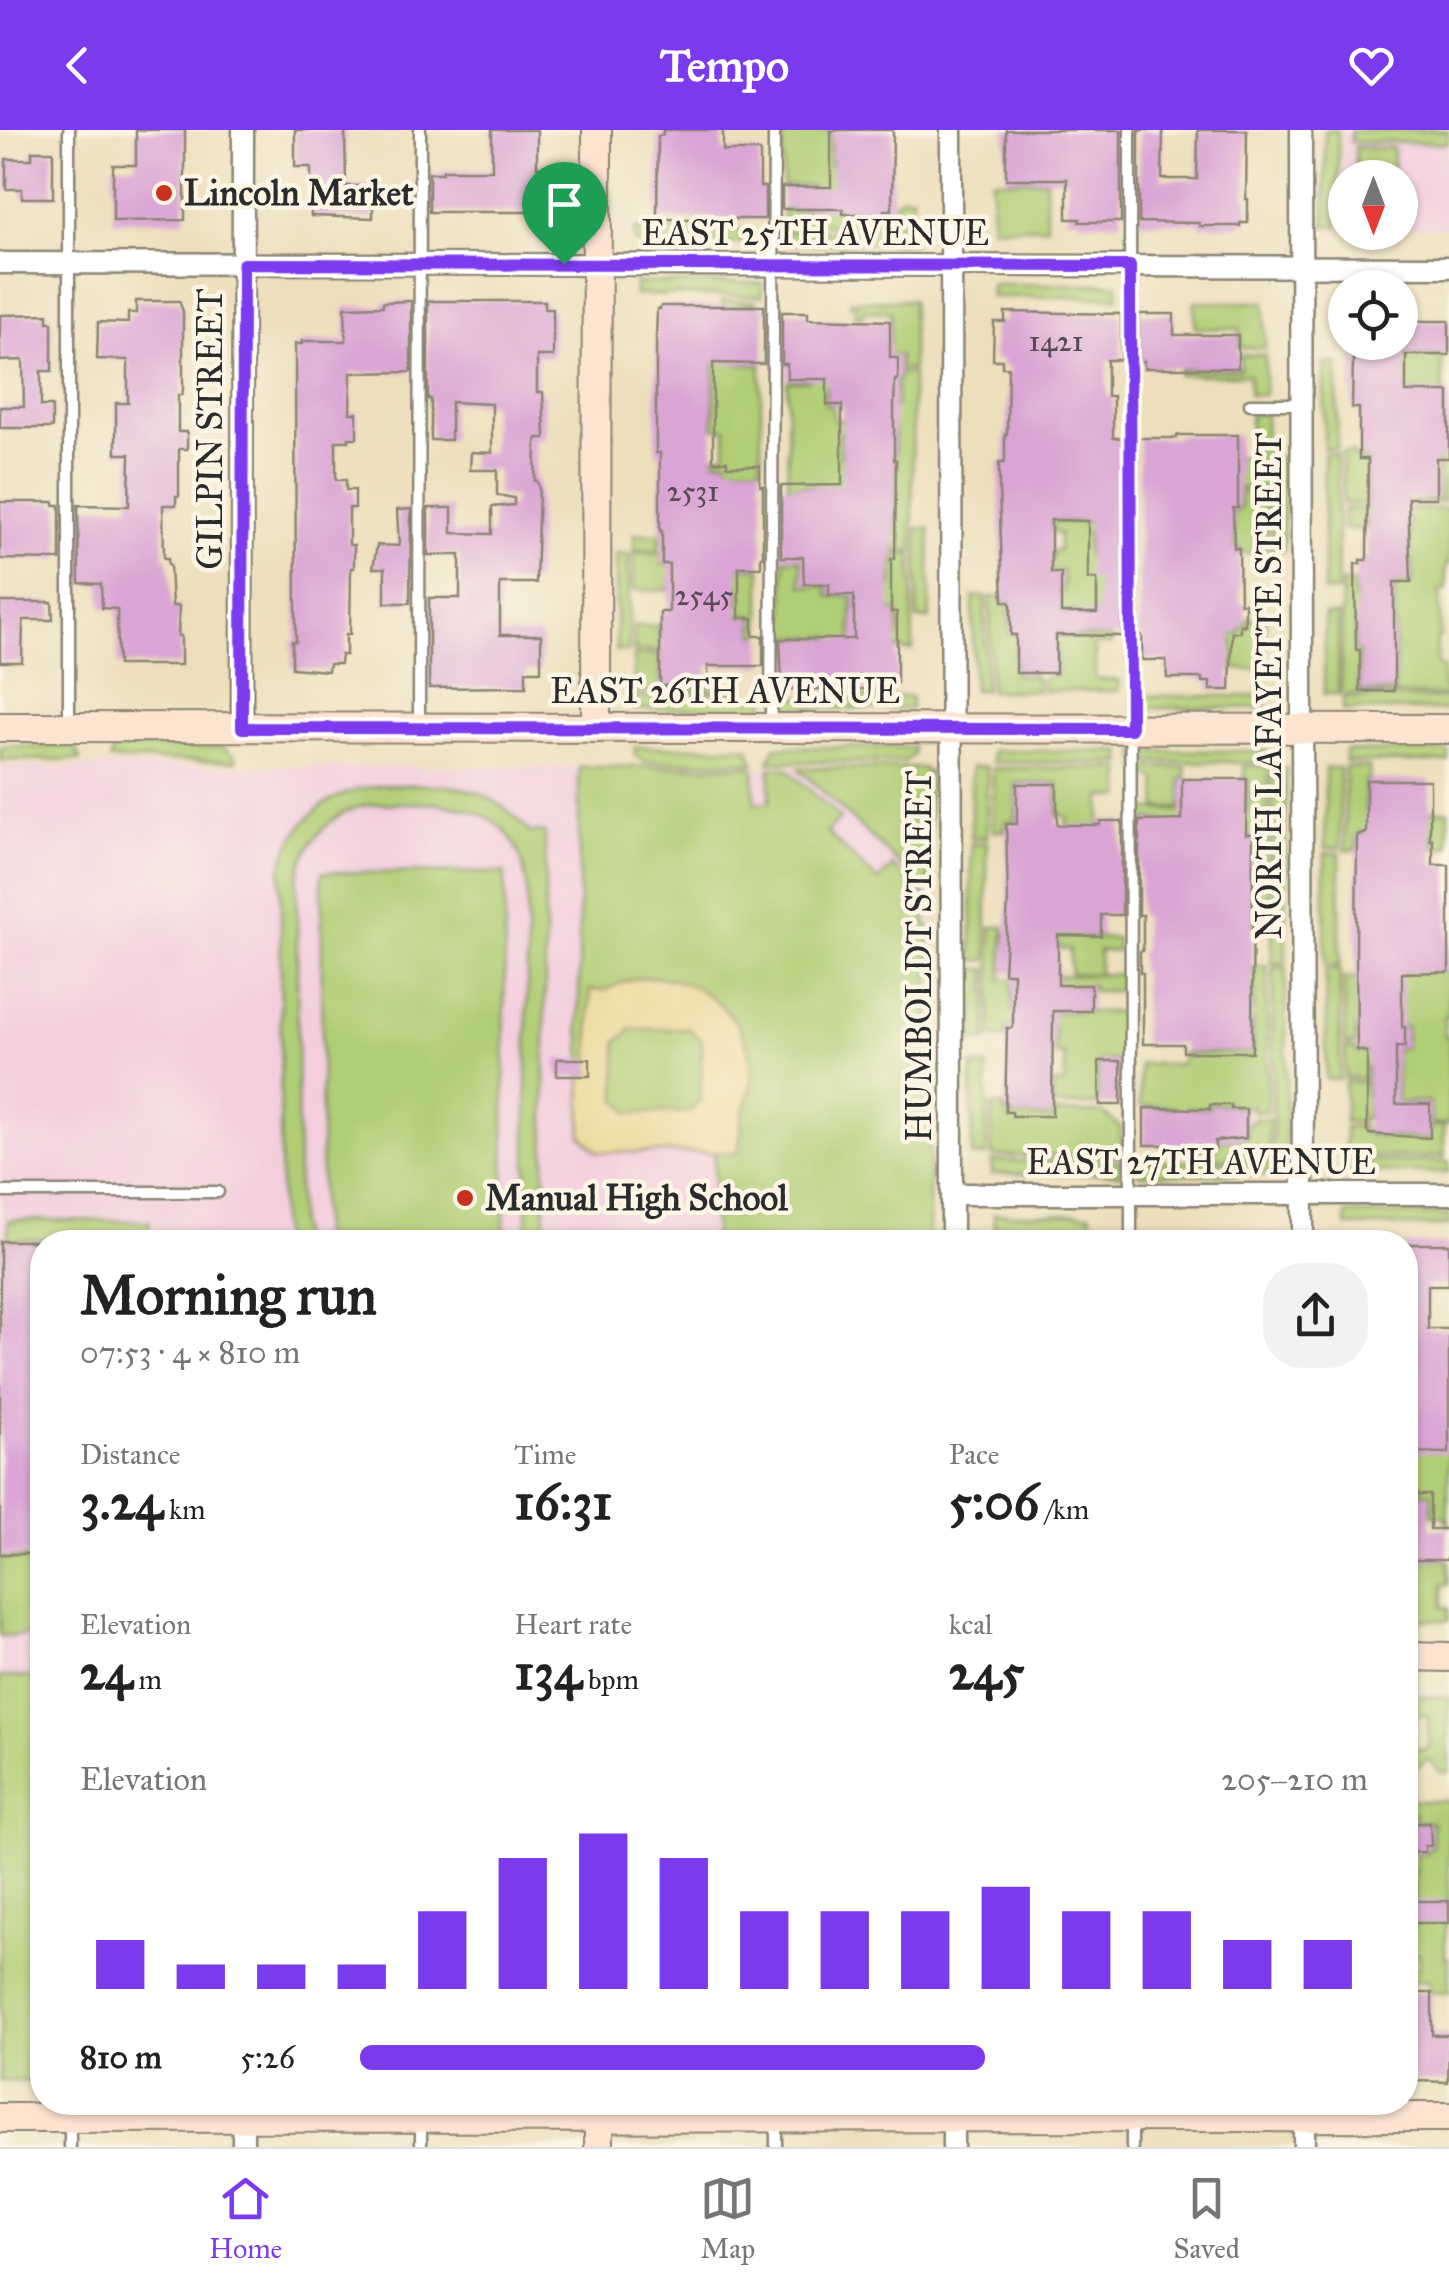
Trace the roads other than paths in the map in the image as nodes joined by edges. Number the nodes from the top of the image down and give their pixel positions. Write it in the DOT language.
graph roads {
  1 [pos="69,130"];
  2 [pos="243,130"];
  3 [pos="420,130"];
  4 [pos="597,130"];
  5 [pos="774,130"];
  6 [pos="951,130"];
  7 [pos="1130,130"];
  8 [pos="1302,130"];
  9 [pos="0,262"];
  10 [pos="69,263"];
  11 [pos="243,264"];
  12 [pos="420,264"];
  13 [pos="597,264"];
  14 [pos="774,265"];
  15 [pos="951,266"];
  16 [pos="1130,266"];
  17 [pos="1302,267"];
  18 [pos="1449,267"];
  19 [pos="1250,404"];
  20 [pos="1302,404"];
  21 [pos="0,728"];
  22 [pos="69,728"];
  23 [pos="242,728"];
  24 [pos="419,728"];
  25 [pos="596,728"];
  26 [pos="772,728"];
  27 [pos="952,729"];
  28 [pos="1131,729"];
  29 [pos="1302,729"];
  30 [pos="1449,729"];
  31 [pos="0,1192"];
  32 [pos="218,1192"];
  33 [pos="952,1194"];
  34 [pos="1131,1194"];
  35 [pos="1302,1194"];
  36 [pos="1449,1194"];
  37 [pos="952,1230"];
  38 [pos="1131,1230"];
  39 [pos="1302,1230"];
  40 [pos="1418,1656"];
  41 [pos="1449,1656"];
  42 [pos="488,2115"];
  43 [pos="599,2115"];
  44 [pos="776,2115"];
  45 [pos="953,2115"];
  46 [pos="1132,2115"];
  47 [pos="1304,2115"];
  48 [pos="1408,2115"];
  49 [pos="1449,2117"];
  50 [pos="0,2118"];
  51 [pos="70,2118"];
  52 [pos="243,2118"];
  53 [pos="421,2118"];
  54 [pos="70,2147"];
  55 [pos="243,2147"];
  56 [pos="421,2147"];
  57 [pos="599,2147"];
  58 [pos="776,2147"];
  59 [pos="953,2147"];
  60 [pos="1132,2147"];
  61 [pos="1304,2147"];
  1 -- 10 [label="lane"];
  2 -- 11 [label="street, GILPIN STREET"];
  3 -- 12 [label="lane"];
  4 -- 13 [label="street"];
  5 -- 14 [label="lane"];
  6 -- 15 [label="street, HUMBOLDT STREET"];
  7 -- 16 [label="lane"];
  8 -- 17 [label="street, NORTH LAFAYETTE STREET"];
  9 -- 10 [label="street, EAST 25TH AVENUE"];
  10 -- 11 [label="street, EAST 25TH AVENUE"];
  10 -- 22 [label="lane"];
  11 -- 12 [label="street, EAST 25TH AVENUE"];
  11 -- 23 [label="street, GILPIN STREET"];
  12 -- 13 [label="street, EAST 25TH AVENUE"];
  12 -- 24 [label="lane"];
  13 -- 14 [label="street, EAST 25TH AVENUE"];
  13 -- 25 [label="street"];
  14 -- 15 [label="street, EAST 25TH AVENUE"];
  14 -- 26 [label="lane"];
  15 -- 16 [label="street, EAST 25TH AVENUE"];
  15 -- 27 [label="street, HUMBOLDT STREET"];
  16 -- 17 [label="street, EAST 25TH AVENUE"];
  16 -- 28 [label="lane"];
  17 -- 18 [label="street, EAST 25TH AVENUE"];
  17 -- 20 [label="street, NORTH LAFAYETTE STREET"];
  19 -- 20 [label="lane"];
  20 -- 29 [label="street, NORTH LAFAYETTE STREET"];
  21 -- 22 [label="street, EAST 26TH AVENUE"];
  22 -- 23 [label="street, EAST 26TH AVENUE"];
  23 -- 24 [label="street, EAST 26TH AVENUE"];
  24 -- 25 [label="street, EAST 26TH AVENUE"];
  25 -- 26 [label="street, EAST 26TH AVENUE"];
  26 -- 27 [label="street, EAST 26TH AVENUE"];
  27 -- 28 [label="street, EAST 26TH AVENUE"];
  27 -- 33 [label="street, HUMBOLDT STREET"];
  28 -- 29 [label="street, EAST 26TH AVENUE"];
  28 -- 34 [label="lane"];
  29 -- 30 [label="street, EAST 26TH AVENUE"];
  29 -- 35 [label="street, NORTH LAFAYETTE STREET"];
  31 -- 32 [label="lane"];
  33 -- 34 [label="street, EAST 27TH AVENUE"];
  33 -- 37 [label="street, HUMBOLDT STREET"];
  34 -- 35 [label="street, EAST 27TH AVENUE"];
  34 -- 38 [label="lane"];
  35 -- 36 [label="street, EAST 27TH AVENUE"];
  35 -- 39 [label="street, NORTH LAFAYETTE STREET"];
  40 -- 41 [label="street"];
  42 -- 53 [label="street"];
  43 -- 57 [label="street"];
  44 -- 58 [label="lane"];
  45 -- 59 [label="street"];
  46 -- 60 [label="lane"];
  47 -- 61 [label="street"];
  48 -- 49 [label="street"];
  50 -- 51 [label="street"];
  51 -- 52 [label="street"];
  51 -- 54 [label="lane"];
  52 -- 53 [label="street"];
  52 -- 55 [label="street"];
  53 -- 56 [label="lane"];
}
